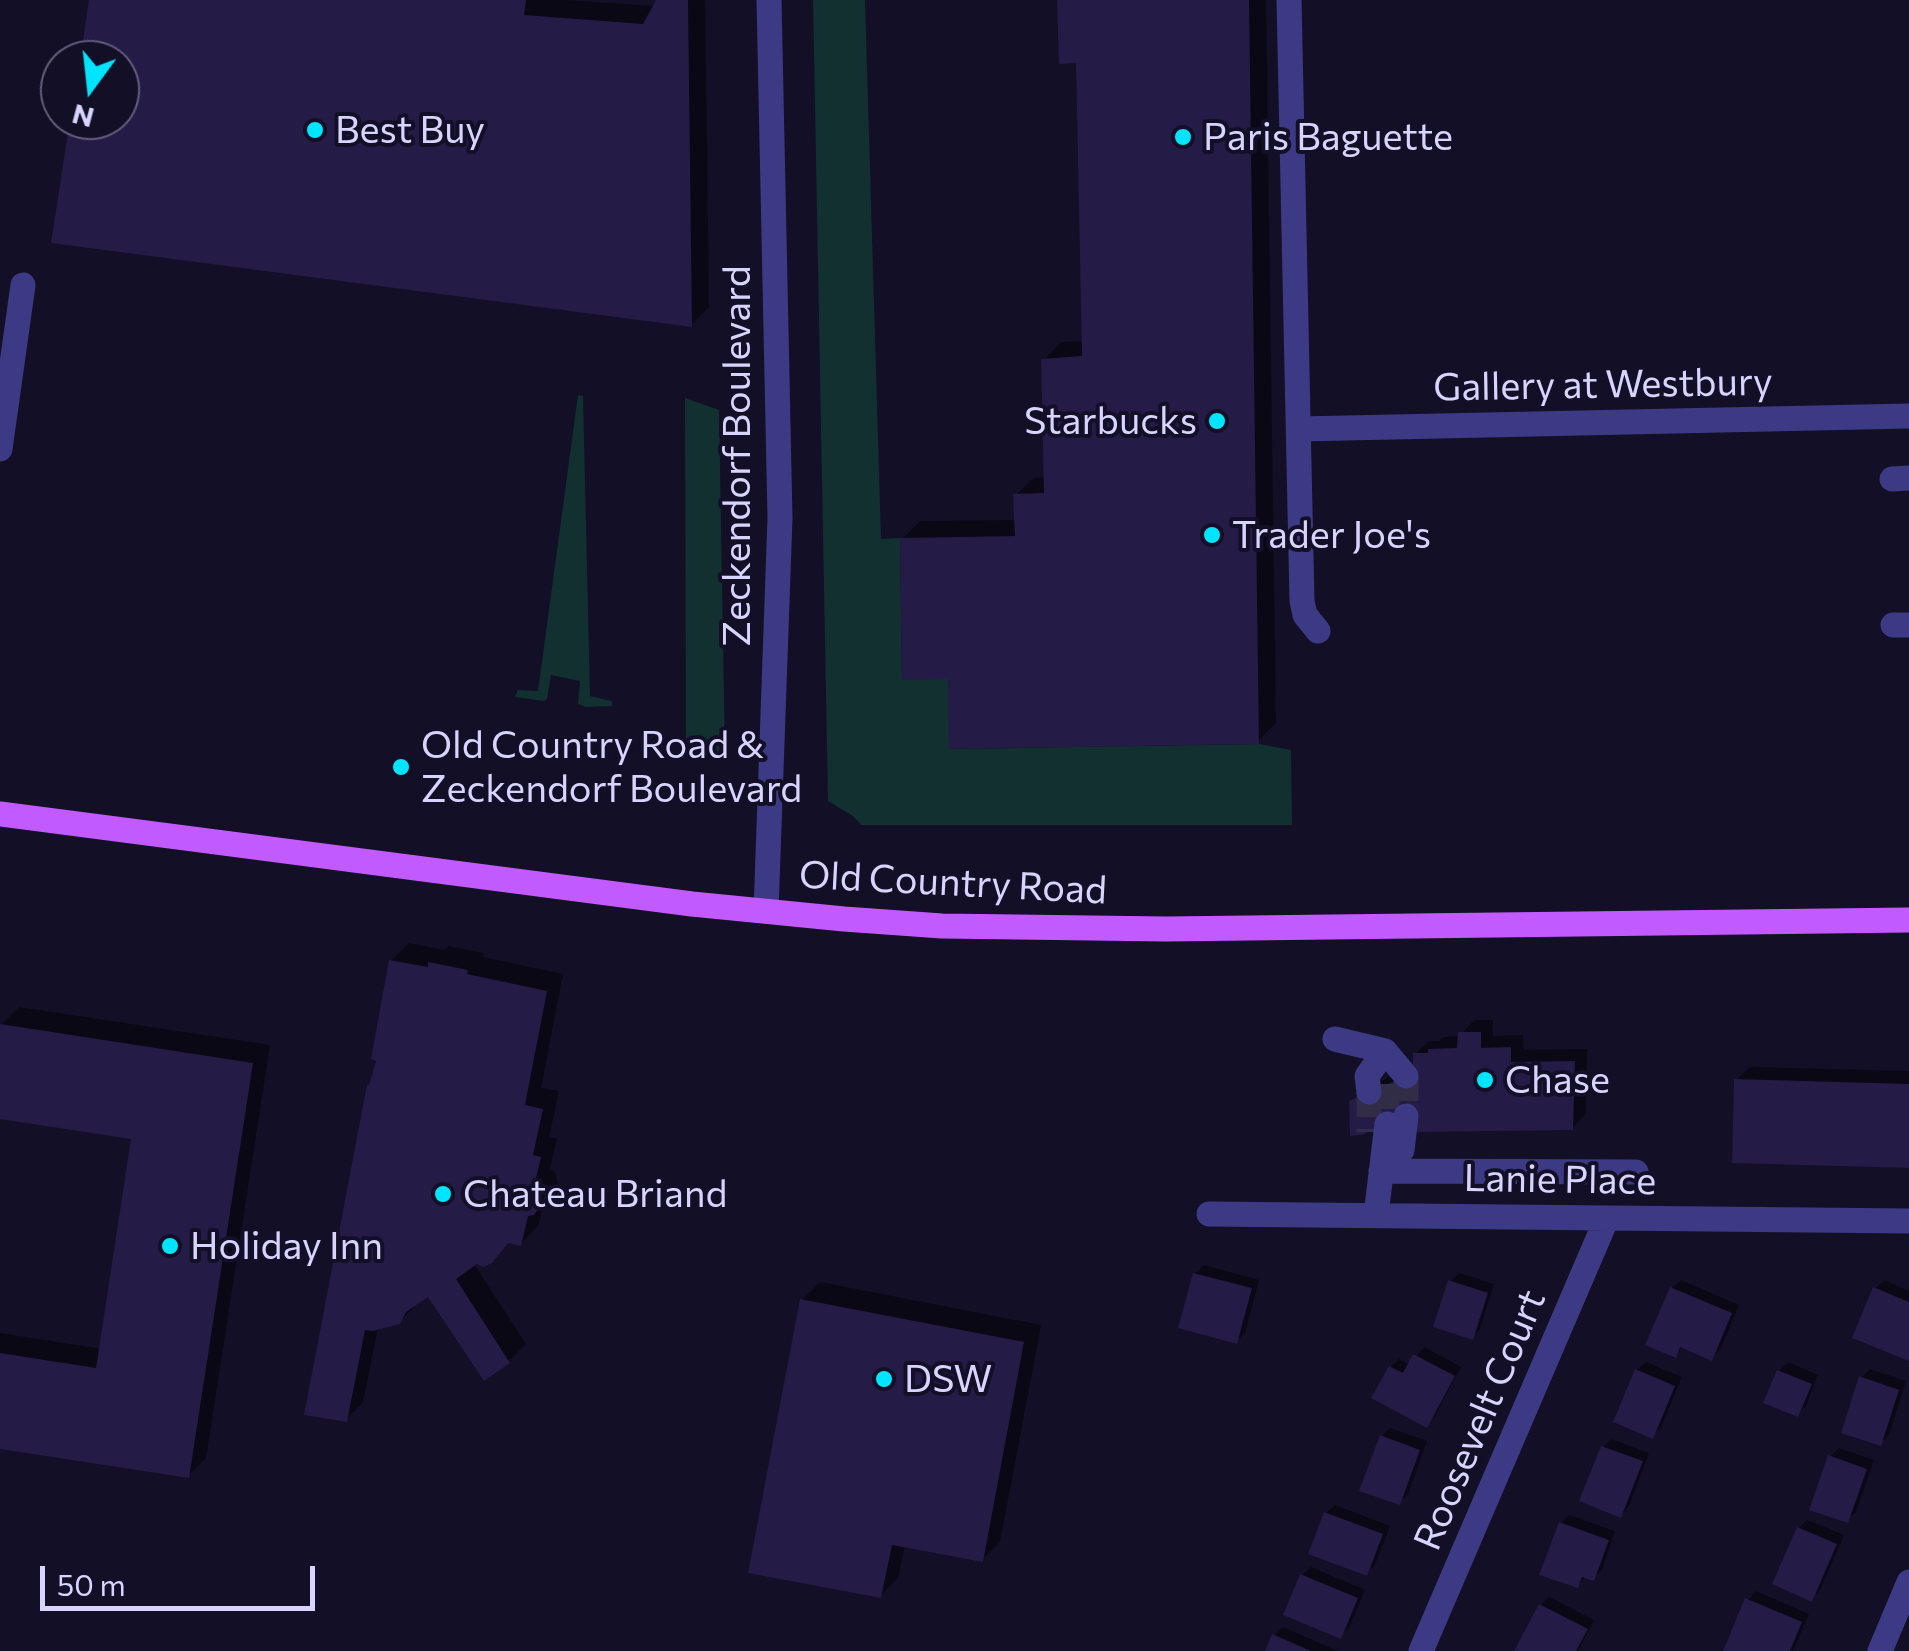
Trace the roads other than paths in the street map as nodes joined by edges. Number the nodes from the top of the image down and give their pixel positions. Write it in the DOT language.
graph roads {
  1 [pos="769,0"];
  2 [pos="1288,0"];
  3 [pos="23,284"];
  4 [pos="1909,416"];
  5 [pos="1299,429"];
  6 [pos="0,449"];
  7 [pos="1318,631"];
  8 [pos="0,814"];
  9 [pos="766,911"];
  10 [pos="1909,920"];
  11 [pos="1335,1039"];
  12 [pos="1385,1051"];
  13 [pos="1381,1171"];
  14 [pos="1636,1172"];
  15 [pos="1210,1214"];
  16 [pos="1376,1216"];
  17 [pos="1607,1218"];
  18 [pos="1909,1222"];
  19 [pos="1909,1582"];
  20 [pos="1421,1651"];
  21 [pos="1880,1651"];
  1 -- 9 [label="street, Zeckendorf Boulevard"];
  2 -- 5 [label="street"];
  3 -- 6 [label="street"];
  4 -- 5 [label="street, Gallery at Westbury"];
  5 -- 7 [label="street"];
  8 -- 9 [label="main road, Old Country Road"];
  9 -- 10 [label="main road, Old Country Road"];
  11 -- 12 [label="street"];
  12 -- 12 [label="street"];
  13 -- 13 [label="street"];
  13 -- 14 [label="street"];
  13 -- 16 [label="street"];
  15 -- 16 [label="street, Lanie Place"];
  16 -- 17 [label="street, Lanie Place"];
  17 -- 18 [label="street, Lanie Place"];
  17 -- 20 [label="street, Roosevelt Court"];
  19 -- 21 [label="street"];
}
